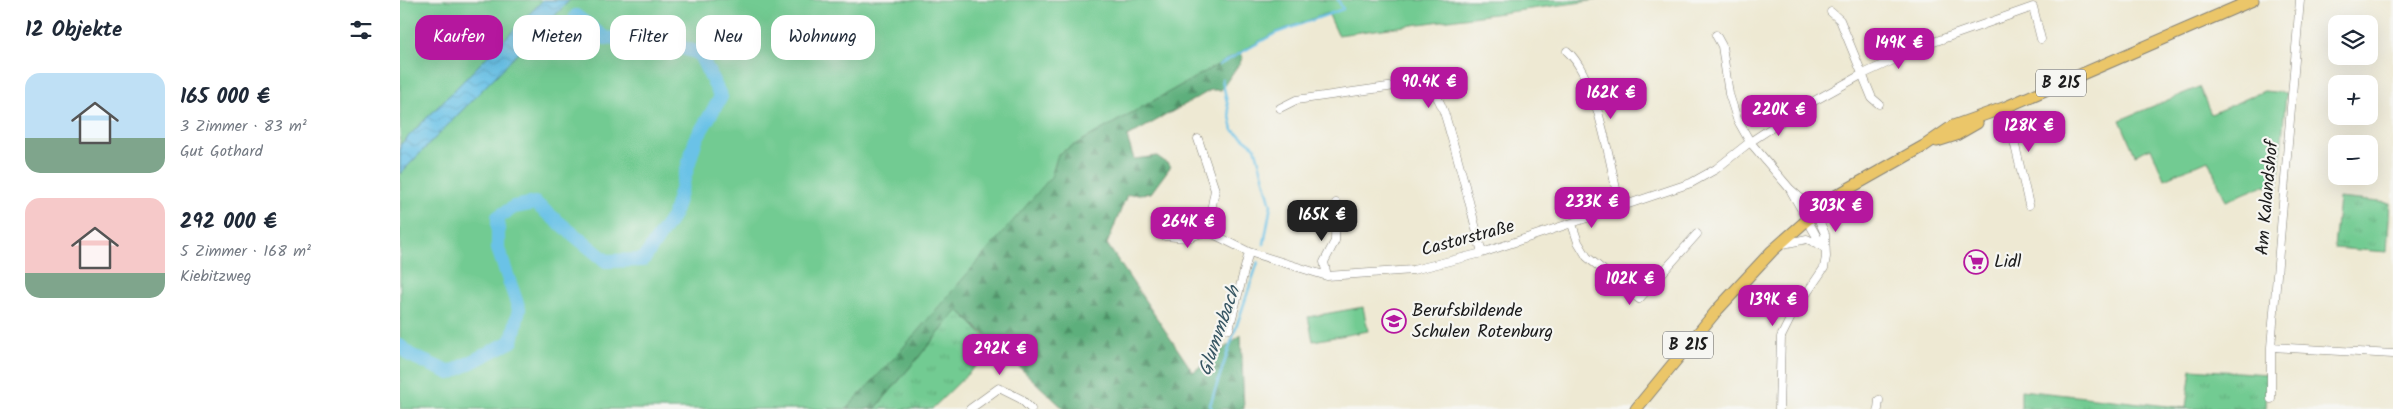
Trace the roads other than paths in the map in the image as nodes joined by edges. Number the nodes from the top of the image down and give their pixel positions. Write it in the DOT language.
graph roads {
  1 [pos="2253,0"];
  2 [pos="2300,0"];
  3 [pos="1832,12"];
  4 [pos="1716,36"];
  5 [pos="2041,40"];
  6 [pos="1567,51"];
  7 [pos="1861,75"];
  8 [pos="1879,104"];
  9 [pos="2006,107"];
  10 [pos="1280,108"];
  11 [pos="1198,139"];
  12 [pos="1750,142"];
  13 [pos="1790,189"];
  14 [pos="1336,203"];
  15 [pos="2029,205"];
  16 [pos="1620,208"];
  17 [pos="1813,215"];
  18 [pos="1572,224"];
  19 [pos="1207,231"];
  20 [pos="1697,234"];
  21 [pos="1165,236"];
  22 [pos="1779,245"];
  23 [pos="1822,246"];
  24 [pos="1249,252"];
  25 [pos="1482,253"];
  26 [pos="1826,257"];
  27 [pos="1326,276"];
  28 [pos="1228,329"];
  29 [pos="2271,347"];
  30 [pos="2393,354"];
  31 [pos="1879,400"];
  32 [pos="2271,400"];
  33 [pos="970,409"];
  34 [pos="1030,409"];
  35 [pos="1636,409"];
  36 [pos="1779,409"];
  37 [pos="1878,409"];
  1 -- 9 [label="main road, B 215"];
  2 -- 29 [label="street, Am Kalandshof"];
  3 -- 7 [label="street"];
  4 -- 12 [label="street"];
  5 -- 7 [label="street, Castorstraße"];
  6 -- 16 [label="street"];
  7 -- 8 [label="street"];
  7 -- 12 [label="street, Castorstraße"];
  9 -- 15 [label="street"];
  9 -- 17 [label="main road, B 215"];
  10 -- 25 [label="street"];
  11 -- 19 [label="street"];
  12 -- 13 [label="street"];
  12 -- 16 [label="street, Castorstraße"];
  13 -- 17 [label="street"];
  13 -- 17 [label="street"];
  14 -- 27 [label="street"];
  16 -- 18 [label="street, Castorstraße"];
  17 -- 22 [label="main road, B 215"];
  17 -- 23 [label="street"];
  17 -- 26 [label="street"];
  18 -- 20 [label="street"];
  18 -- 25 [label="street, Castorstraße"];
  19 -- 21 [label="street"];
  19 -- 24 [label="street"];
  22 -- 23 [label="street"];
  22 -- 35 [label="main road, B 215"];
  23 -- 26 [label="street"];
  24 -- 27 [label="street"];
  24 -- 28 [label="street"];
  25 -- 27 [label="street, Castorstraße"];
  26 -- 36 [label="street"];
  29 -- 30 [label="street"];
  29 -- 32 [label="street, Am Kalandshof"];
  31 -- 37 [label="street"];
  33 -- 34 [label="street"];
}
